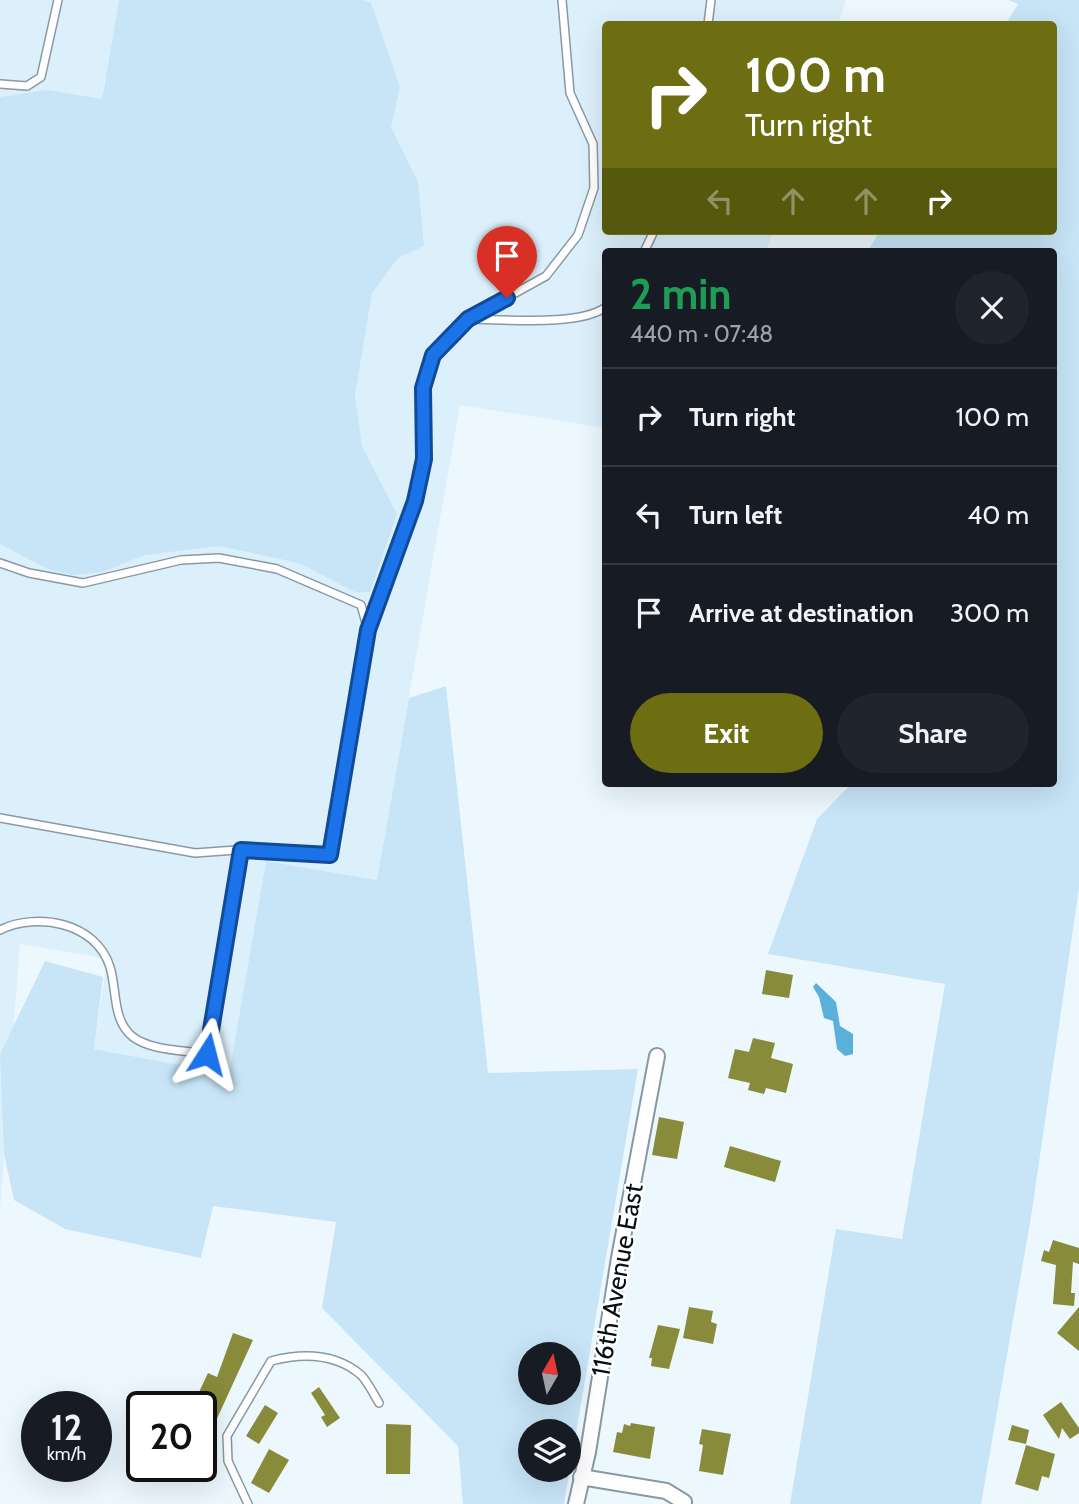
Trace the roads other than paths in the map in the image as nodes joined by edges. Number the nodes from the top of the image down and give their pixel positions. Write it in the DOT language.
graph roads {
  1 [pos="58,0"];
  2 [pos="562,0"];
  3 [pos="711,0"];
  4 [pos="708,21"];
  5 [pos="0,84"];
  6 [pos="602,309"];
  7 [pos="468,319"];
  8 [pos="0,564"];
  9 [pos="368,630"];
  10 [pos="0,818"];
  11 [pos="241,850"];
  12 [pos="0,930"];
  13 [pos="657,1056"];
  14 [pos="379,1404"];
  15 [pos="581,1477"];
  16 [pos="580,1482"];
  17 [pos="684,1502"];
  18 [pos="248,1504"];
  19 [pos="576,1504"];
  1 -- 5 [label="lane"];
  2 -- 7 [label="lane"];
  3 -- 4 [label="lane"];
  6 -- 7 [label="lane"];
  7 -- 9 [label="lane"];
  8 -- 9 [label="lane"];
  9 -- 11 [label="lane"];
  10 -- 11 [label="lane"];
  11 -- 12 [label="lane"];
  13 -- 15 [label="street, 116th Avenue East"];
  14 -- 18 [label="lane"];
  15 -- 17 [label="street"];
  16 -- 19 [label="street, 116th Avenue East"];
}
